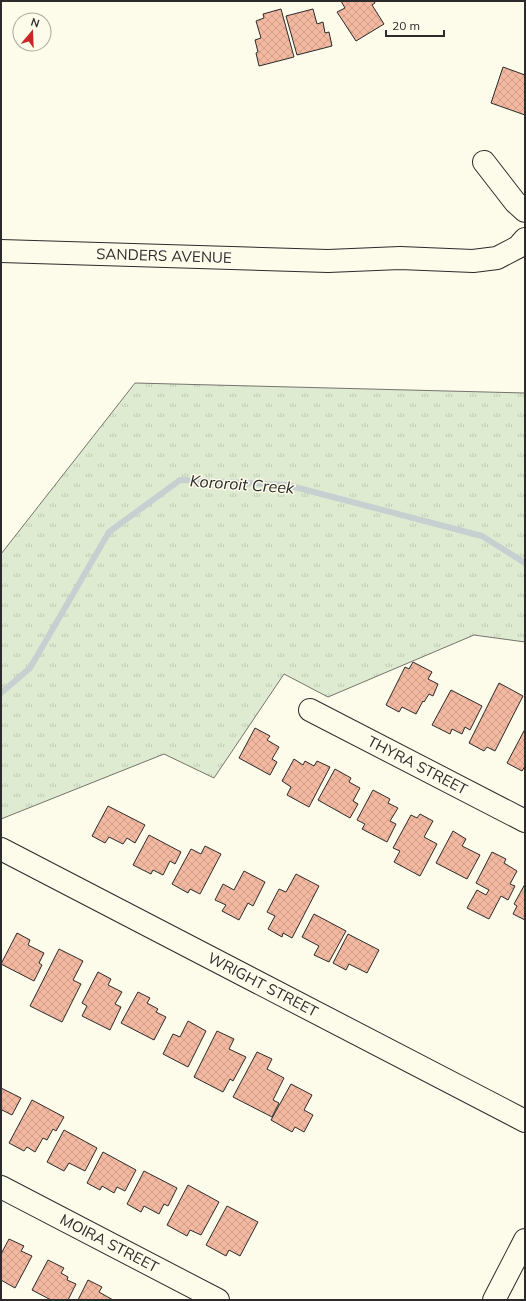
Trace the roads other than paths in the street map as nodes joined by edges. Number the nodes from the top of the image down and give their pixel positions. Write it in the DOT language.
graph roads {
  1 [pos="484,162"];
  2 [pos="525,211"];
  3 [pos="525,239"];
  4 [pos="1,251"];
  5 [pos="525,256"];
  6 [pos="328,261"];
  7 [pos="310,710"];
  8 [pos="525,821"];
  9 [pos="1,849"];
  10 [pos="525,1122"];
  11 [pos="1,1187"];
  12 [pos="525,1240"];
  13 [pos="218,1300"];
  14 [pos="494,1300"];
  1 -- 2 [label="street"];
  3 -- 6 [label="street, SANDERS AVENUE"];
  4 -- 6 [label="street, SANDERS AVENUE"];
  5 -- 6 [label="street, SANDERS AVENUE"];
  7 -- 8 [label="street, THYRA STREET"];
  9 -- 10 [label="street, WRIGHT STREET"];
  11 -- 13 [label="street, MOIRA STREET"];
  12 -- 14 [label="street"];
}
